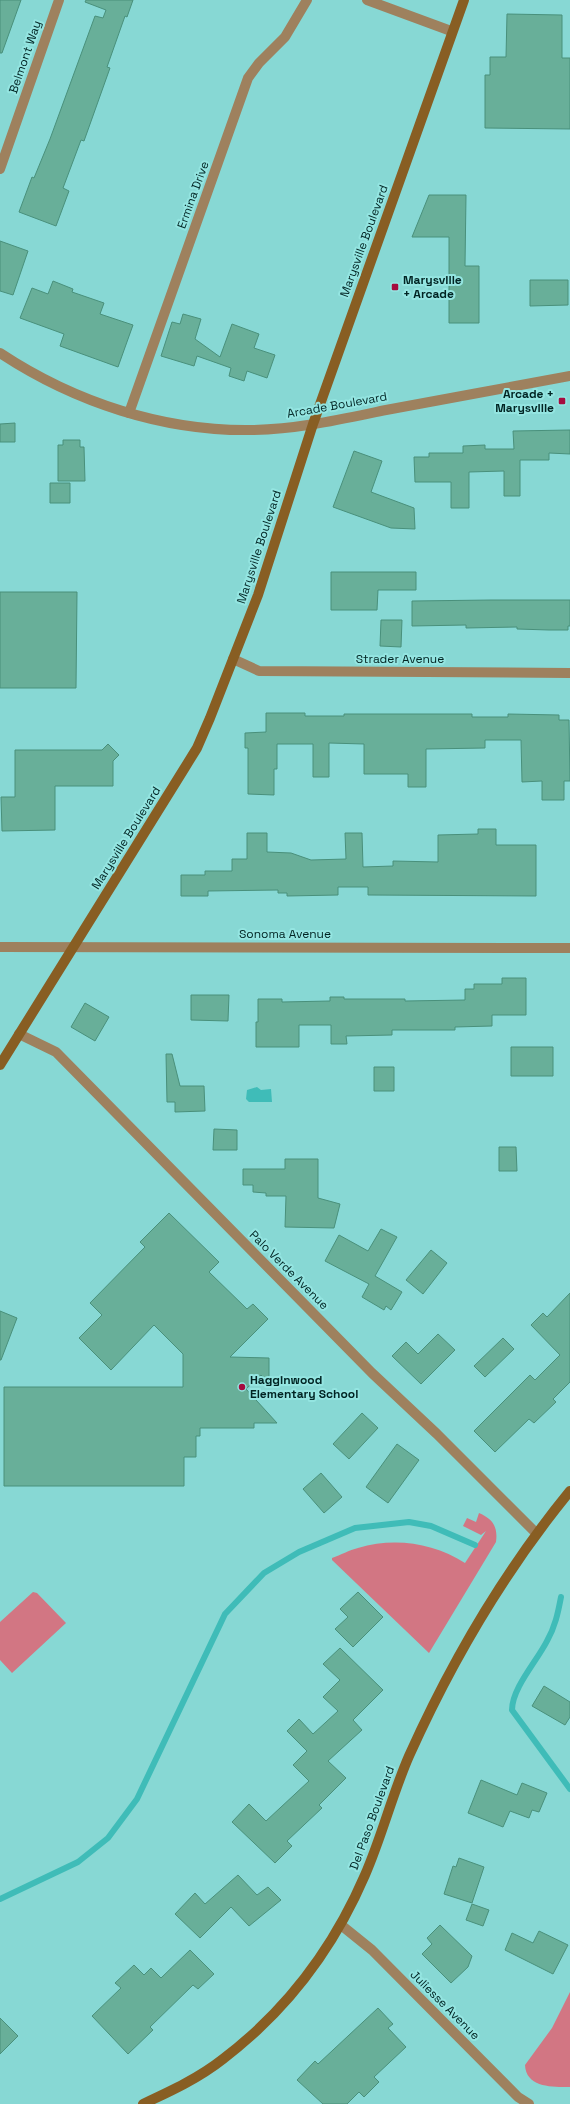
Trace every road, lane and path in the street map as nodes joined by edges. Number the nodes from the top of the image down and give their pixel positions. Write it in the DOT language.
graph roads {
  1 [pos="59,0"];
  2 [pos="307,0"];
  3 [pos="367,0"];
  4 [pos="464,0"];
  5 [pos="451,31"];
  6 [pos="0,169"];
  7 [pos="0,353"];
  8 [pos="570,376"];
  9 [pos="128,413"];
  10 [pos="313,424"];
  11 [pos="233,659"];
  12 [pos="570,674"];
  13 [pos="0,946"];
  14 [pos="73,947"];
  15 [pos="570,948"];
  16 [pos="19,1034"];
  17 [pos="0,1065"];
  18 [pos="570,1491"];
  19 [pos="536,1533"];
  20 [pos="341,1924"];
  21 [pos="143,2104"];
  22 [pos="529,2104"];
  1 -- 6 [label="street, Belmont Way"];
  2 -- 9 [label="street, Ermina Drive"];
  3 -- 5 [label="street"];
  4 -- 5 [label="main road, Marysville Boulevard"];
  5 -- 10 [label="main road, Marysville Boulevard"];
  7 -- 9 [label="street, Arcade Boulevard"];
  8 -- 10 [label="street, Arcade Boulevard"];
  9 -- 10 [label="street, Arcade Boulevard"];
  10 -- 11 [label="main road, Marysville Boulevard"];
  11 -- 12 [label="street, Strader Avenue"];
  11 -- 14 [label="main road, Marysville Boulevard"];
  13 -- 14 [label="street, Sonoma Avenue"];
  14 -- 15 [label="street, Sonoma Avenue"];
  14 -- 16 [label="main road, Marysville Boulevard"];
  16 -- 17 [label="main road, Marysville Boulevard"];
  16 -- 19 [label="street, Palo Verde Avenue"];
  18 -- 19 [label="main road, Del Paso Boulevard"];
  19 -- 20 [label="main road, Del Paso Boulevard"];
  20 -- 21 [label="main road, Del Paso Boulevard"];
  20 -- 22 [label="street, Juliesse Avenue"];
}
